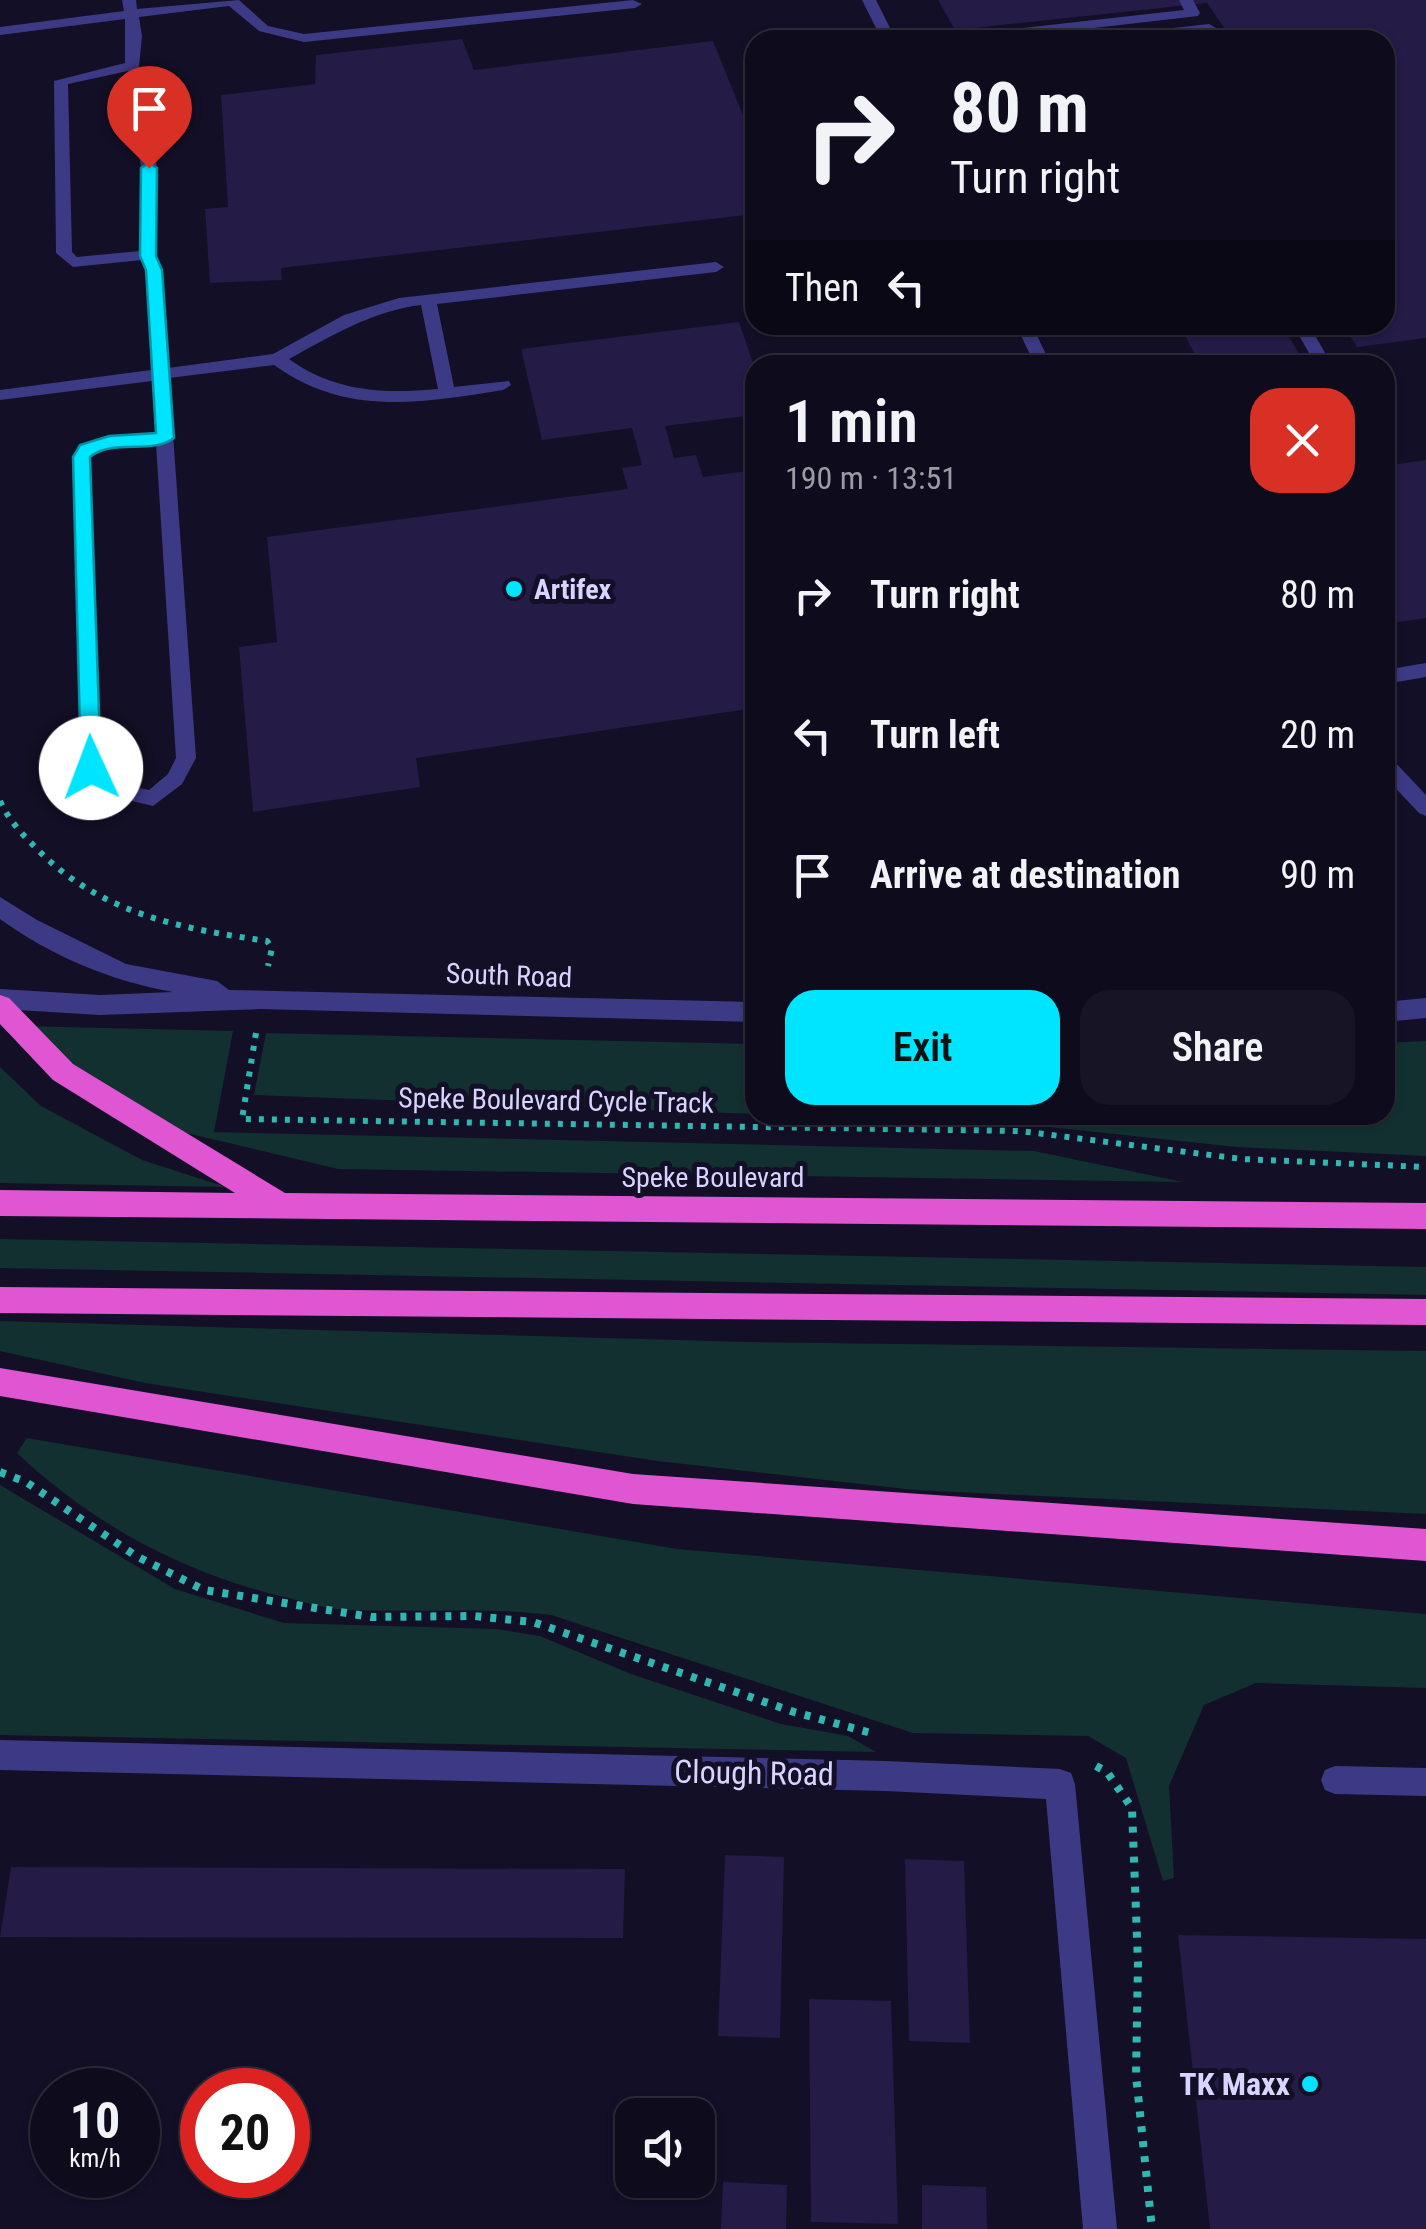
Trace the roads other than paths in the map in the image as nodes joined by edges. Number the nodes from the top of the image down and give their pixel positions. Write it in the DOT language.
graph roads {
  1 [pos="232,0"];
  2 [pos="869,0"];
  3 [pos="1186,0"];
  4 [pos="635,4"];
  5 [pos="129,7"];
  6 [pos="1209,28"];
  7 [pos="884,30"];
  8 [pos="1087,30"];
  9 [pos="1191,30"];
  10 [pos="0,32"];
  11 [pos="132,66"];
  12 [pos="148,256"];
  13 [pos="716,267"];
  14 [pos="428,300"];
  15 [pos="276,359"];
  16 [pos="159,376"];
  17 [pos="502,385"];
  18 [pos="447,393"];
  19 [pos="0,395"];
  20 [pos="166,438"];
  21 [pos="1426,670"];
  22 [pos="1395,675"];
  23 [pos="1395,775"];
  24 [pos="1426,808"];
  25 [pos="0,906"];
  26 [pos="0,998"];
  27 [pos="262,998"];
  28 [pos="0,1006"];
  29 [pos="1426,1008"];
  30 [pos="1395,1011"];
  31 [pos="745,1012"];
  32 [pos="0,1203"];
  33 [pos="283,1207"];
  34 [pos="1426,1216"];
  35 [pos="0,1300"];
  36 [pos="1426,1312"];
  37 [pos="0,1382"];
  38 [pos="1426,1544"];
  39 [pos="0,1754"];
  40 [pos="1335,1780"];
  41 [pos="1426,1782"];
  42 [pos="1100,2229"];
  1 -- 4 [label="lane"];
  1 -- 5 [label="lane"];
  2 -- 7 [label="lane"];
  3 -- 8 [label="lane"];
  5 -- 10 [label="lane"];
  5 -- 11 [label="lane"];
  6 -- 9 [label="lane"];
  11 -- 12 [label="lane"];
  11 -- 12 [label="lane"];
  12 -- 16 [label="lane"];
  13 -- 14 [label="lane"];
  14 -- 15 [label="lane"];
  14 -- 18 [label="lane"];
  15 -- 16 [label="lane"];
  15 -- 18 [label="lane"];
  16 -- 19 [label="lane"];
  16 -- 20 [label="lane"];
  17 -- 18 [label="lane"];
  20 -- 20 [label="lane"];
  21 -- 22 [label="lane"];
  23 -- 24 [label="lane"];
  25 -- 27 [label="street, South Road"];
  26 -- 27 [label="street, South Road"];
  27 -- 31 [label="street, South Road"];
  28 -- 33 [label="highway"];
  29 -- 30 [label="street"];
  32 -- 33 [label="highway, Speke Boulevard"];
  33 -- 34 [label="highway, Speke Boulevard"];
  35 -- 36 [label="highway"];
  37 -- 38 [label="highway"];
  39 -- 42 [label="street, Clough Road"];
  40 -- 41 [label="lane"];
}
